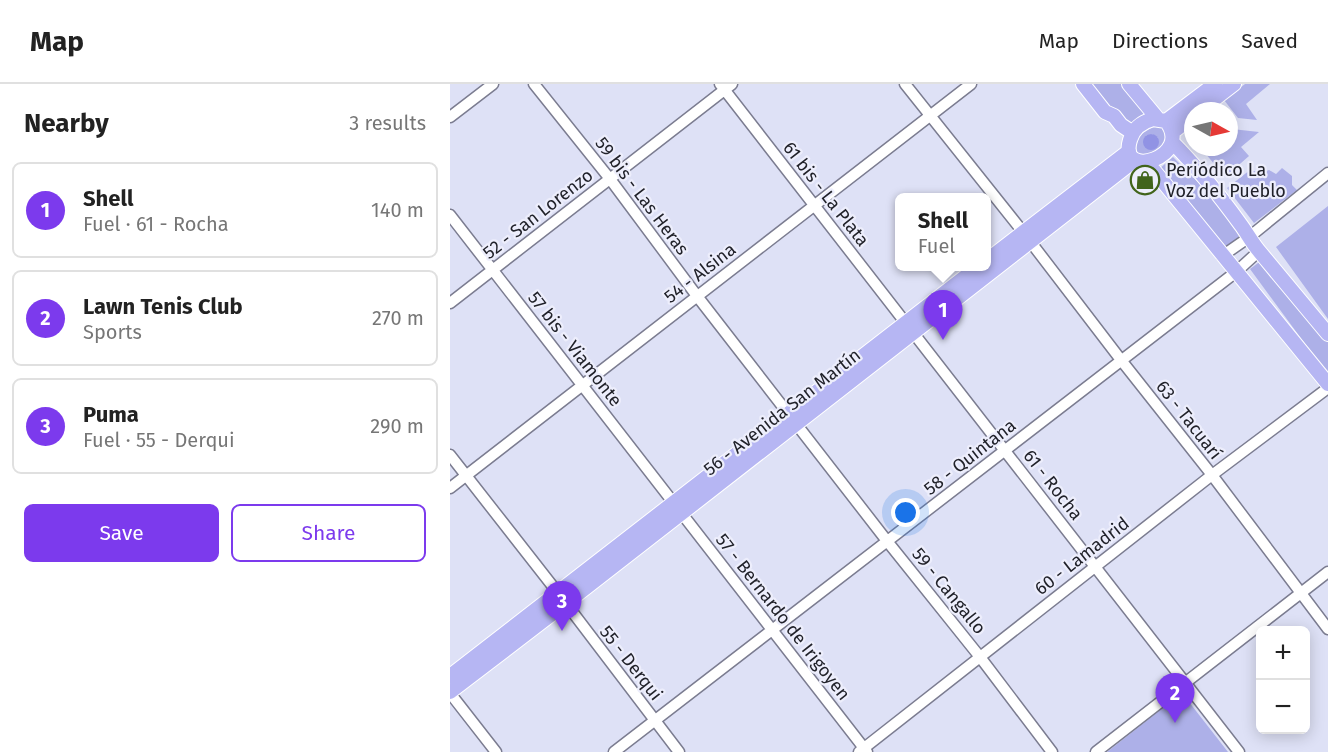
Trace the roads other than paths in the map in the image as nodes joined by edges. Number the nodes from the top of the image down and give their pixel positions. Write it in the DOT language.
graph roads {
  1 [pos="493,84"];
  2 [pos="534,84"];
  3 [pos="905,84"];
  4 [pos="971,84"];
  5 [pos="1083,84"];
  6 [pos="1130,84"];
  7 [pos="1215,84"];
  8 [pos="1234,84"];
  9 [pos="725,86"];
  10 [pos="1211,102"];
  11 [pos="929,115"];
  12 [pos="450,117"];
  13 [pos="1184,120"];
  14 [pos="1167,129"];
  15 [pos="1133,133"];
  16 [pos="1137,158"];
  17 [pos="1328,173"];
  18 [pos="610,180"];
  19 [pos="814,205"];
  20 [pos="450,215"];
  21 [pos="1027,237"];
  22 [pos="1248,238"];
  23 [pos="1259,251"];
  24 [pos="1222,256"];
  25 [pos="991,259"];
  26 [pos="991,265"];
  27 [pos="493,270"];
  28 [pos="974,271"];
  29 [pos="983,271"];
  30 [pos="1236,272"];
  31 [pos="697,296"];
  32 [pos="450,303"];
  33 [pos="909,329"];
  34 [pos="1328,334"];
  35 [pos="1121,360"];
  36 [pos="582,386"];
  37 [pos="1328,386"];
  38 [pos="793,418"];
  39 [pos="1005,451"];
  40 [pos="450,455"];
  41 [pos="1212,475"];
  42 [pos="466,476"];
  43 [pos="450,488"];
  44 [pos="678,507"];
  45 [pos="887,541"];
  46 [pos="1096,566"];
  47 [pos="1328,572"];
  48 [pos="1300,594"];
  49 [pos="562,598"];
  50 [pos="1328,629"];
  51 [pos="772,630"];
  52 [pos="980,657"];
  53 [pos="450,676"];
  54 [pos="1185,682"];
  55 [pos="450,692"];
  56 [pos="655,720"];
  57 [pos="863,751"];
  58 [pos="496,752"];
  59 [pos="614,752"];
  60 [pos="679,752"];
  61 [pos="1052,752"];
  62 [pos="1096,752"];
  63 [pos="1239,752"];
  1 -- 12 [label="street"];
  2 -- 18 [label="street, 59 bis - Las Heras"];
  3 -- 11 [label="street, 63 - Tacuarí"];
  4 -- 11 [label="street, 54 - Alsina"];
  5 -- 15 [label="main road"];
  6 -- 14 [label="main road"];
  7 -- 14 [label="main road"];
  8 -- 10 [label="main road"];
  9 -- 18 [label="street, 52 - San Lorenzo"];
  9 -- 19 [label="street, 61 bis - La Plata"];
  11 -- 19 [label="street, 54 - Alsina"];
  11 -- 21 [label="street, 63 - Tacuarí"];
  13 -- 14 [label="main road"];
  14 -- 15 [label="main road"];
  14 -- 16 [label="main road"];
  14 -- 22 [label="main road"];
  15 -- 16 [label="main road"];
  16 -- 21 [label="main road, 56 - Avenida San Martín"];
  16 -- 24 [label="main road"];
  17 -- 22 [label="street"];
  18 -- 27 [label="street, 52 - San Lorenzo"];
  18 -- 31 [label="street, 59 bis - Las Heras"];
  19 -- 31 [label="street, 54 - Alsina"];
  19 -- 33 [label="street, 61 bis - La Plata"];
  20 -- 27 [label="street, 57 bis - Viamonte"];
  21 -- 25 [label="main road, 56 - Avenida San Martín"];
  21 -- 26 [label="main road, 56 - Avenida San Martín"];
  21 -- 35 [label="street, 63 - Tacuarí"];
  22 -- 23 [label="main road"];
  22 -- 24 [label="street"];
  23 -- 30 [label="street, 58 - Quintana"];
  23 -- 34 [label="main road"];
  24 -- 30 [label="main road"];
  27 -- 32 [label="street, 52 - San Lorenzo"];
  27 -- 36 [label="street, 57 bis - Viamonte"];
  28 -- 33 [label="main road, 56 - Avenida San Martín"];
  29 -- 33 [label="main road, 56 - Avenida San Martín"];
  30 -- 35 [label="street, 58 - Quintana"];
  30 -- 37 [label="main road"];
  31 -- 36 [label="street, 54 - Alsina"];
  31 -- 38 [label="street, 59 bis - Las Heras"];
  33 -- 38 [label="main road, 56 - Avenida San Martín"];
  33 -- 39 [label="street, 61 - Rocha"];
  35 -- 39 [label="street, 58 - Quintana"];
  35 -- 41 [label="street, 63 - Tacuarí"];
  36 -- 42 [label="street, 54 - Alsina"];
  36 -- 44 [label="street, 57 bis - Viamonte"];
  37 -- 41 [label="street, 60 - Lamadrid"];
  38 -- 44 [label="main road, 56 - Avenida San Martín"];
  38 -- 45 [label="street, 59 - Cangallo"];
  39 -- 45 [label="street, 58 - Quintana"];
  39 -- 46 [label="street, 61 - Rocha"];
  40 -- 42 [label="street, 55 - Derqui"];
  41 -- 46 [label="street, 60 - Lamadrid"];
  41 -- 48 [label="street, 63 - Tacuarí"];
  42 -- 43 [label="street, 54 - Alsina"];
  42 -- 49 [label="street, 55 - Derqui"];
  44 -- 49 [label="main road, 56 - Avenida San Martín"];
  44 -- 51 [label="street, 57 - Bernardo de Irigoyen"];
  45 -- 51 [label="street, 58 - Quintana"];
  45 -- 52 [label="street, 59 - Cangallo"];
  46 -- 52 [label="street, 60 - Lamadrid"];
  46 -- 54 [label="street, 61 - Rocha"];
  47 -- 48 [label="street"];
  48 -- 50 [label="street, 63 - Tacuarí"];
  48 -- 54 [label="street"];
  49 -- 53 [label="main road, 56 - Avenida San Martín"];
  49 -- 55 [label="main road, 56 - Avenida San Martín"];
  49 -- 56 [label="street, 55 - Derqui"];
  51 -- 56 [label="street, 58 - Quintana"];
  51 -- 57 [label="street, 57 - Bernardo de Irigoyen"];
  52 -- 57 [label="street, 60 - Lamadrid"];
  52 -- 61 [label="street, 59 - Cangallo"];
  54 -- 62 [label="street"];
  54 -- 63 [label="street, 61 - Rocha"];
  55 -- 58 [label="street"];
  56 -- 59 [label="street, 58 - Quintana"];
  56 -- 60 [label="street, 55 - Derqui"];
}
